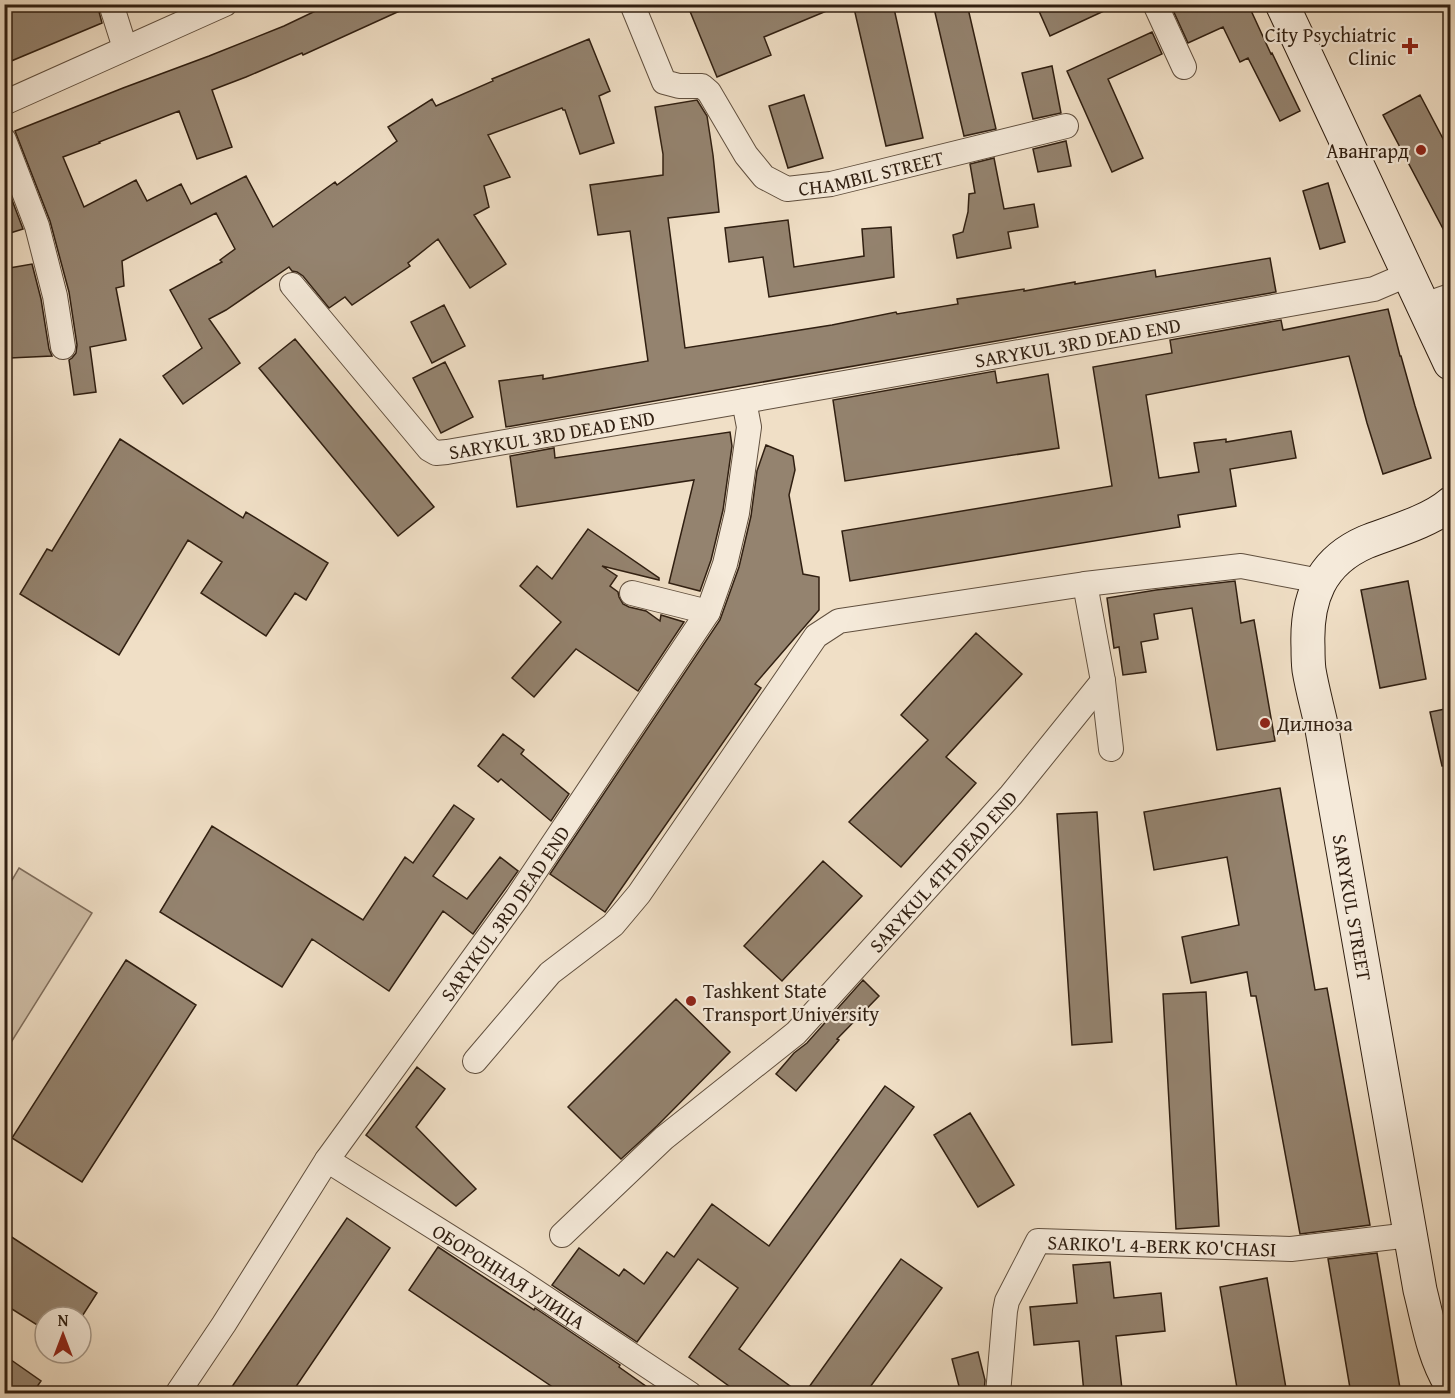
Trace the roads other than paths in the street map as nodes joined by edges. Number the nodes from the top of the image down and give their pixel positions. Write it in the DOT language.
graph roads {
  1 [pos="111,4"];
  2 [pos="225,4"];
  3 [pos="632,4"];
  4 [pos="1155,4"];
  5 [pos="1282,4"];
  6 [pos="125,48"];
  7 [pos="1184,67"];
  8 [pos="4,103"];
  9 [pos="1066,126"];
  10 [pos="4,140"];
  11 [pos="1409,274"];
  12 [pos="292,285"];
  13 [pos="1437,301"];
  14 [pos="63,347"];
  15 [pos="1450,363"];
  16 [pos="744,401"];
  17 [pos="1450,504"];
  18 [pos="1320,581"];
  19 [pos="1085,584"];
  20 [pos="632,593"];
  21 [pos="708,612"];
  22 [pos="1103,681"];
  23 [pos="1111,749"];
  24 [pos="475,1061"];
  25 [pos="327,1160"];
  26 [pos="562,1235"];
  27 [pos="1410,1235"];
  28 [pos="1450,1383"];
  29 [pos="177,1394"];
  30 [pos="690,1394"];
  31 [pos="998,1394"];
  1 -- 6 [label="street"];
  2 -- 6 [label="street"];
  3 -- 9 [label="street, CHAMBIL STREET"];
  4 -- 7 [label="street"];
  5 -- 11 [label="main road"];
  6 -- 8 [label="street"];
  10 -- 14 [label="street"];
  11 -- 13 [label="main road"];
  11 -- 16 [label="street, SARYKUL 3RD DEAD END"];
  12 -- 16 [label="street, SARYKUL 3RD DEAD END"];
  13 -- 15 [label="main road"];
  16 -- 21 [label="street, SARYKUL 3RD DEAD END"];
  17 -- 18 [label="main road, SARYKUL STREET"];
  18 -- 19 [label="street"];
  18 -- 27 [label="main road, SARYKUL STREET"];
  19 -- 22 [label="street"];
  19 -- 24 [label="street"];
  20 -- 21 [label="street"];
  21 -- 25 [label="street, SARYKUL 3RD DEAD END"];
  22 -- 23 [label="street"];
  22 -- 26 [label="street, SARYKUL 4TH DEAD END"];
  25 -- 29 [label="street, SARYKUL 3RD DEAD END"];
  25 -- 30 [label="street, ОБОРОННАЯ УЛИЦА"];
  27 -- 28 [label="main road, SARYKUL STREET"];
  27 -- 31 [label="street, SARIKO'L 4-BERK KO'CHASI"];
}
